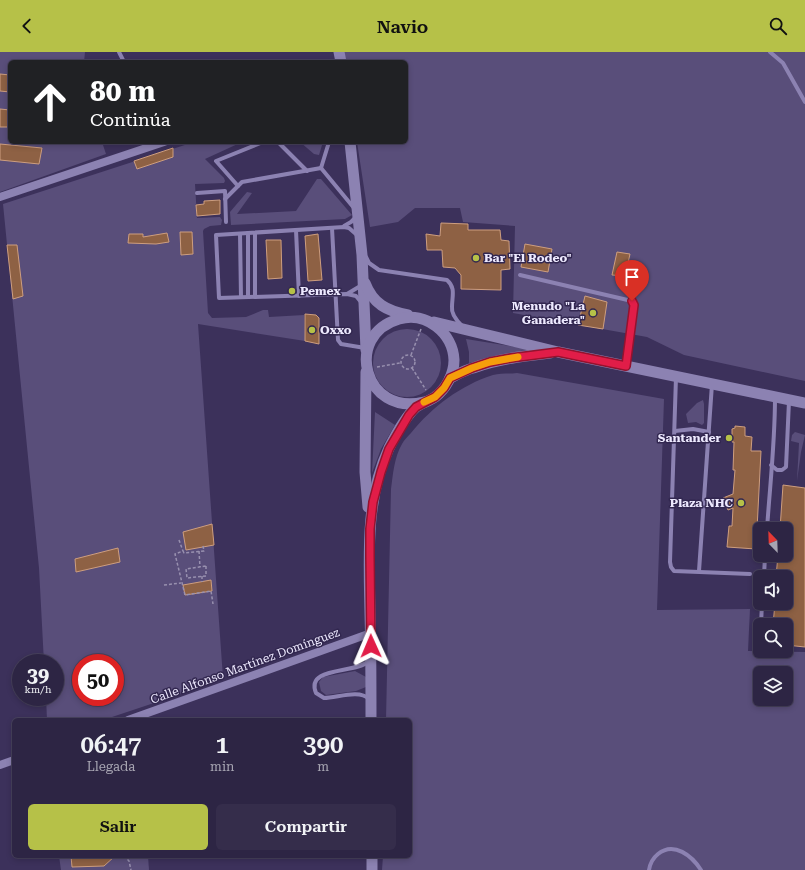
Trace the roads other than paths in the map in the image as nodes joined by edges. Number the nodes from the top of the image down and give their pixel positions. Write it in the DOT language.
graph roads {
  1 [pos="770,52"];
  2 [pos="805,102"];
  3 [pos="158,144"];
  4 [pos="258,144"];
  5 [pos="280,144"];
  6 [pos="327,144"];
  7 [pos="350,144"];
  8 [pos="321,168"];
  9 [pos="308,171"];
  10 [pos="238,186"];
  11 [pos="198,193"];
  12 [pos="0,197"];
  13 [pos="225,198"];
  14 [pos="358,212"];
  15 [pos="226,222"];
  16 [pos="342,227"];
  17 [pos="332,228"];
  18 [pos="296,230"];
  19 [pos="248,233"];
  20 [pos="255,233"];
  21 [pos="240,234"];
  22 [pos="361,241"];
  23 [pos="520,275"];
  24 [pos="363,276"];
  25 [pos="337,294"];
  26 [pos="347,294"];
  27 [pos="299,296"];
  28 [pos="241,297"];
  29 [pos="248,297"];
  30 [pos="255,297"];
  31 [pos="364,309"];
  32 [pos="424,320"];
  33 [pos="468,331"];
  34 [pos="366,348"];
  35 [pos="558,352"];
  36 [pos="366,366"];
  37 [pos="626,366"];
  38 [pos="676,376"];
  39 [pos="450,378"];
  40 [pos="712,384"];
  41 [pos="776,396"];
  42 [pos="428,400"];
  43 [pos="789,400"];
  44 [pos="805,403"];
  45 [pos="675,431"];
  46 [pos="709,432"];
  47 [pos="771,465"];
  48 [pos="776,470"];
  49 [pos="770,476"];
  50 [pos="767,522"];
  51 [pos="370,529"];
  52 [pos="700,571"];
  53 [pos="750,574"];
  54 [pos="371,634"];
  55 [pos="371,658"];
  56 [pos="371,703"];
  57 [pos="134,718"];
  58 [pos="371,718"];
  59 [pos="12,761"];
  60 [pos="0,765"];
  61 [pos="372,858"];
  62 [pos="372,870"];
  63 [pos="649,870"];
  64 [pos="701,870"];
  1 -- 2 [label="lane"];
  3 -- 12 [label="street"];
  4 -- 10 [label="lane"];
  5 -- 9 [label="lane"];
  6 -- 8 [label="lane"];
  7 -- 14 [label="main road"];
  8 -- 9 [label="lane"];
  8 -- 14 [label="lane"];
  9 -- 10 [label="lane"];
  10 -- 13 [label="lane"];
  11 -- 13 [label="lane"];
  13 -- 15 [label="lane"];
  14 -- 16 [label="lane"];
  14 -- 22 [label="main road"];
  16 -- 17 [label="lane"];
  16 -- 22 [label="lane"];
  17 -- 18 [label="lane"];
  17 -- 25 [label="lane"];
  18 -- 20 [label="lane"];
  18 -- 27 [label="lane"];
  19 -- 20 [label="lane"];
  19 -- 21 [label="lane"];
  19 -- 29 [label="lane"];
  20 -- 30 [label="lane"];
  21 -- 28 [label="lane"];
  21 -- 28 [label="lane"];
  22 -- 24 [label="main road"];
  22 -- 33 [label="lane"];
  23 -- 37 [label="lane"];
  24 -- 26 [label="lane"];
  24 -- 31 [label="main road"];
  24 -- 32 [label="main road"];
  25 -- 26 [label="lane"];
  25 -- 27 [label="lane"];
  25 -- 34 [label="lane"];
  26 -- 31 [label="lane"];
  27 -- 30 [label="lane"];
  28 -- 29 [label="lane"];
  29 -- 30 [label="lane"];
  31 -- 34 [label="main road"];
  32 -- 33 [label="main road"];
  32 -- 36 [label="main road"];
  32 -- 39 [label="main road"];
  33 -- 35 [label="main road"];
  34 -- 36 [label="main road"];
  35 -- 37 [label="main road"];
  35 -- 39 [label="main road"];
  36 -- 42 [label="main road"];
  36 -- 51 [label="main road"];
  37 -- 38 [label="main road"];
  38 -- 40 [label="main road"];
  38 -- 45 [label="lane"];
  39 -- 42 [label="main road"];
  40 -- 41 [label="main road"];
  40 -- 46 [label="lane"];
  41 -- 43 [label="main road"];
  41 -- 47 [label="lane"];
  42 -- 51 [label="main road"];
  43 -- 44 [label="main road"];
  43 -- 48 [label="lane"];
  45 -- 46 [label="lane"];
  45 -- 52 [label="lane"];
  46 -- 52 [label="lane"];
  47 -- 48 [label="lane"];
  47 -- 49 [label="lane"];
  48 -- 49 [label="lane"];
  49 -- 50 [label="lane"];
  51 -- 54 [label="main road"];
  52 -- 53 [label="lane"];
  54 -- 55 [label="main road"];
  54 -- 57 [label="street, Calle Alfonso Martínez Domínguez"];
  55 -- 56 [label="main road"];
  55 -- 56 [label="lane"];
  56 -- 58 [label="main road"];
  59 -- 60 [label="street"];
  61 -- 62 [label="main road"];
  63 -- 64 [label="lane"];
}
